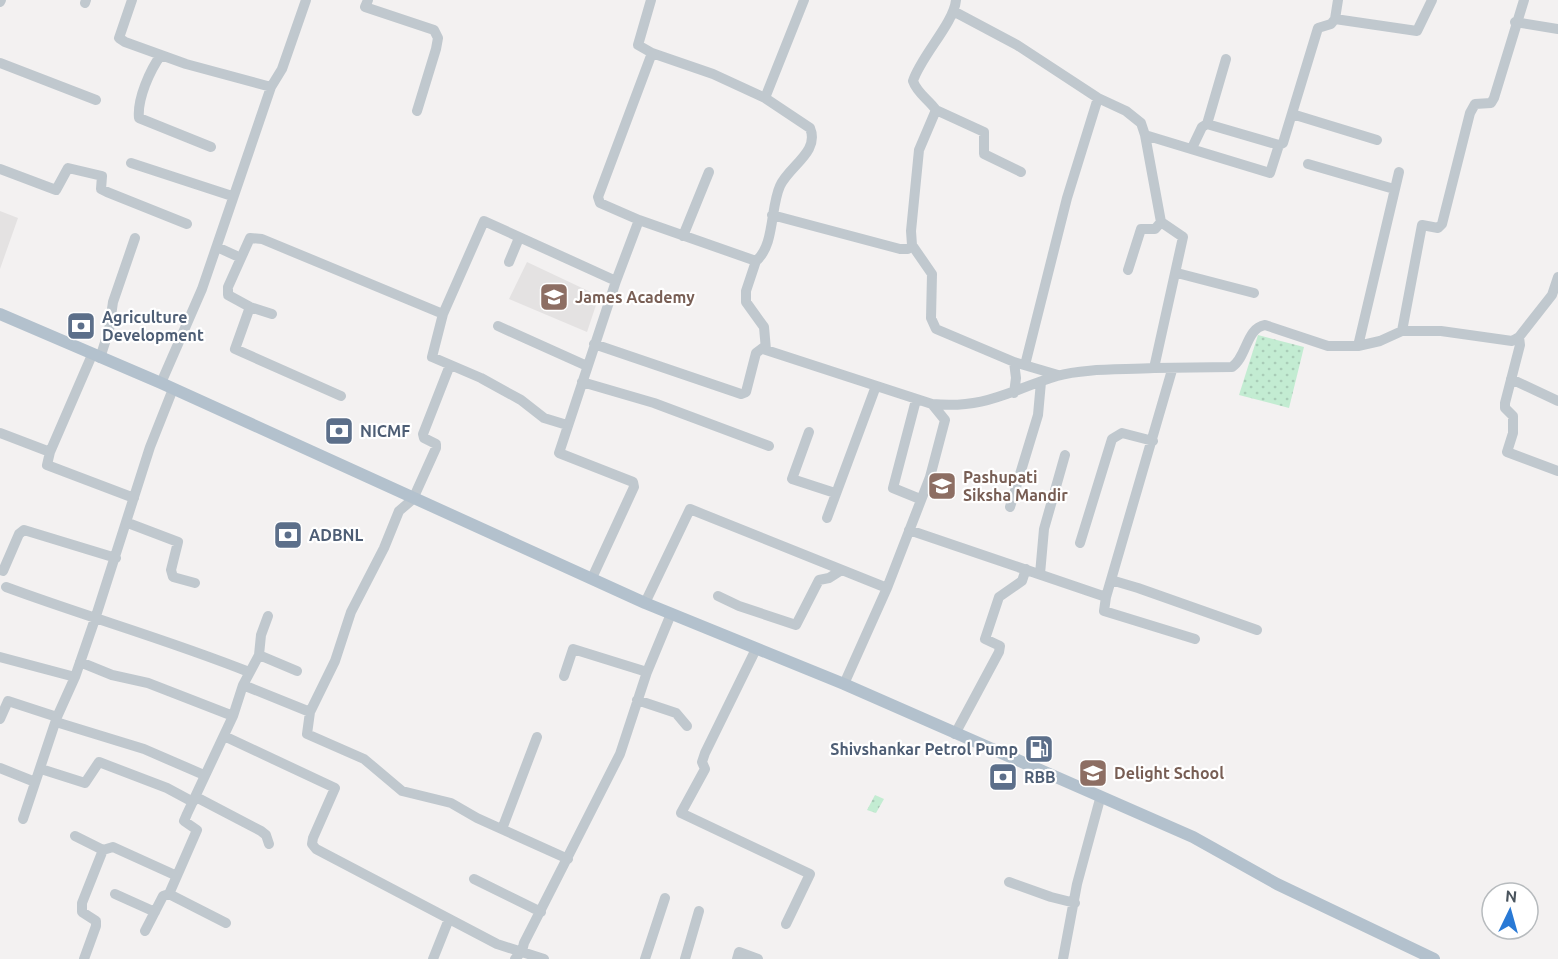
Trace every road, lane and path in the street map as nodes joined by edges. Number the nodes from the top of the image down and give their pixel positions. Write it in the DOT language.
graph roads {
  1 [pos="132,0"];
  2 [pos="306,0"];
  3 [pos="368,0"];
  4 [pos="651,0"];
  5 [pos="804,0"];
  6 [pos="956,0"];
  7 [pos="1338,0"];
  8 [pos="1432,0"];
  9 [pos="1524,0"];
  10 [pos="955,12"];
  11 [pos="1335,19"];
  12 [pos="1515,22"];
  13 [pos="1558,29"];
  14 [pos="652,53"];
  15 [pos="161,55"];
  16 [pos="1226,59"];
  17 [pos="0,63"];
  18 [pos="271,87"];
  19 [pos="765,98"];
  20 [pos="1098,98"];
  21 [pos="96,100"];
  22 [pos="936,110"];
  23 [pos="417,111"];
  24 [pos="1292,114"];
  25 [pos="1207,124"];
  26 [pos="1145,135"];
  27 [pos="1377,140"];
  28 [pos="1279,145"];
  29 [pos="211,147"];
  30 [pos="1192,148"];
  31 [pos="131,163"];
  32 [pos="1308,165"];
  33 [pos="0,169"];
  34 [pos="709,172"];
  35 [pos="1021,172"];
  36 [pos="1399,172"];
  37 [pos="1394,189"];
  38 [pos="232,196"];
  39 [pos="771,215"];
  40 [pos="639,220"];
  41 [pos="1161,222"];
  42 [pos="187,224"];
  43 [pos="683,236"];
  44 [pos="135,238"];
  45 [pos="519,238"];
  46 [pos="912,245"];
  47 [pos="217,247"];
  48 [pos="241,258"];
  49 [pos="756,261"];
  50 [pos="509,262"];
  51 [pos="1128,270"];
  52 [pos="1177,273"];
  53 [pos="1558,277"];
  54 [pos="616,281"];
  55 [pos="1254,293"];
  56 [pos="250,307"];
  57 [pos="0,314"];
  58 [pos="272,314"];
  59 [pos="443,314"];
  60 [pos="498,326"];
  61 [pos="1402,331"];
  62 [pos="1519,337"];
  63 [pos="594,344"];
  64 [pos="1358,346"];
  65 [pos="764,347"];
  66 [pos="96,357"];
  67 [pos="1014,362"];
  68 [pos="450,365"];
  69 [pos="1025,365"];
  70 [pos="587,366"];
  71 [pos="1154,368"];
  72 [pos="1172,370"];
  73 [pos="1058,375"];
  74 [pos="1511,379"];
  75 [pos="582,382"];
  76 [pos="1041,382"];
  77 [pos="167,386"];
  78 [pos="876,386"];
  79 [pos="1014,393"];
  80 [pos="340,396"];
  81 [pos="916,400"];
  82 [pos="1558,401"];
  83 [pos="932,404"];
  84 [pos="958,406"];
  85 [pos="945,420"];
  86 [pos="567,425"];
  87 [pos="809,432"];
  88 [pos="0,433"];
  89 [pos="1153,441"];
  90 [pos="769,446"];
  91 [pos="50,452"];
  92 [pos="1065,455"];
  93 [pos="1558,471"];
  94 [pos="835,494"];
  95 [pos="134,498"];
  96 [pos="413,499"];
  97 [pos="920,499"];
  98 [pos="1010,507"];
  99 [pos="827,518"];
  100 [pos="128,523"];
  101 [pos="909,530"];
  102 [pos="1080,543"];
  103 [pos="116,558"];
  104 [pos="1026,569"];
  105 [pos="3,571"];
  106 [pos="840,572"];
  107 [pos="1040,574"];
  108 [pos="592,578"];
  109 [pos="1111,580"];
  110 [pos="195,583"];
  111 [pos="6,588"];
  112 [pos="887,588"];
  113 [pos="718,596"];
  114 [pos="1106,597"];
  115 [pos="645,603"];
  116 [pos="672,614"];
  117 [pos="268,616"];
  118 [pos="95,619"];
  119 [pos="1257,630"];
  120 [pos="1195,639"];
  121 [pos="756,649"];
  122 [pos="259,655"];
  123 [pos="0,657"];
  124 [pos="80,662"];
  125 [pos="297,671"];
  126 [pos="249,672"];
  127 [pos="647,672"];
  128 [pos="564,676"];
  129 [pos="75,677"];
  130 [pos="844,684"];
  131 [pos="243,685"];
  132 [pos="637,700"];
  133 [pos="310,712"];
  134 [pos="233,716"];
  135 [pos="0,719"];
  136 [pos="56,720"];
  137 [pos="687,726"];
  138 [pos="955,734"];
  139 [pos="224,736"];
  140 [pos="537,737"];
  141 [pos="0,768"];
  142 [pos="41,769"];
  143 [pos="204,775"];
  144 [pos="35,782"];
  145 [pos="1100,798"];
  146 [pos="195,800"];
  147 [pos="22,819"];
  148 [pos="502,829"];
  149 [pos="75,836"];
  150 [pos="269,844"];
  151 [pos="103,850"];
  152 [pos="568,859"];
  153 [pos="177,876"];
  154 [pos="474,879"];
  155 [pos="1009,882"];
  156 [pos="116,894"];
  157 [pos="169,894"];
  158 [pos="664,898"];
  159 [pos="1075,903"];
  160 [pos="699,911"];
  161 [pos="155,912"];
  162 [pos="541,912"];
  163 [pos="449,919"];
  164 [pos="226,923"];
  165 [pos="786,924"];
  166 [pos="145,931"];
  167 [pos="519,955"];
  168 [pos="84,959"];
  169 [pos="433,959"];
  170 [pos="544,959"];
  171 [pos="645,959"];
  172 [pos="685,959"];
  173 [pos="737,959"];
  174 [pos="758,959"];
  175 [pos="1063,959"];
  176 [pos="1434,959"];
  1 -- 15 [label="street"];
  2 -- 18 [label="street"];
  3 -- 23 [label="street"];
  4 -- 14 [label="street"];
  5 -- 19 [label="street"];
  6 -- 10 [label="street"];
  7 -- 11 [label="street"];
  8 -- 11 [label="street"];
  9 -- 12 [label="street"];
  10 -- 20 [label="street"];
  10 -- 22 [label="street"];
  11 -- 24 [label="street"];
  12 -- 13 [label="street"];
  12 -- 61 [label="street"];
  14 -- 19 [label="street"];
  14 -- 40 [label="street"];
  15 -- 18 [label="street"];
  15 -- 29 [label="street"];
  16 -- 25 [label="street"];
  17 -- 21 [label="street"];
  18 -- 38 [label="street"];
  19 -- 39 [label="street"];
  20 -- 26 [label="street"];
  20 -- 69 [label="street"];
  22 -- 35 [label="street"];
  22 -- 46 [label="street"];
  24 -- 27 [label="street"];
  24 -- 28 [label="street"];
  25 -- 28 [label="street"];
  25 -- 30 [label="street"];
  26 -- 30 [label="street"];
  26 -- 41 [label="street"];
  28 -- 30 [label="street"];
  31 -- 38 [label="street"];
  32 -- 37 [label="street"];
  33 -- 42 [label="street"];
  34 -- 43 [label="street"];
  36 -- 37 [label="street"];
  37 -- 64 [label="street"];
  38 -- 47 [label="street"];
  39 -- 46 [label="street"];
  39 -- 49 [label="street"];
  40 -- 43 [label="street"];
  40 -- 54 [label="street"];
  41 -- 51 [label="street"];
  41 -- 52 [label="street"];
  43 -- 49 [label="street"];
  44 -- 66 [label="street"];
  45 -- 50 [label="street"];
  45 -- 54 [label="street"];
  45 -- 59 [label="street"];
  46 -- 67 [label="street"];
  47 -- 48 [label="street"];
  47 -- 77 [label="street"];
  48 -- 56 [label="street"];
  48 -- 59 [label="street"];
  49 -- 65 [label="street"];
  52 -- 55 [label="street"];
  52 -- 71 [label="street"];
  53 -- 62 [label="street"];
  54 -- 63 [label="street"];
  56 -- 58 [label="street"];
  56 -- 80 [label="street"];
  57 -- 66 [label="main road"];
  59 -- 68 [label="street"];
  60 -- 70 [label="street"];
  61 -- 62 [label="street"];
  61 -- 64 [label="street"];
  62 -- 74 [label="street"];
  63 -- 65 [label="street"];
  63 -- 70 [label="street"];
  64 -- 72 [label="street"];
  65 -- 78 [label="street"];
  66 -- 77 [label="main road"];
  66 -- 91 [label="street"];
  67 -- 69 [label="street"];
  67 -- 79 [label="street"];
  68 -- 86 [label="street"];
  68 -- 96 [label="street"];
  69 -- 73 [label="street"];
  70 -- 75 [label="street"];
  71 -- 72 [label="street"];
  71 -- 73 [label="street"];
  72 -- 89 [label="street"];
  73 -- 76 [label="street"];
  74 -- 82 [label="street"];
  74 -- 93 [label="street"];
  75 -- 86 [label="street"];
  75 -- 90 [label="street"];
  76 -- 79 [label="street"];
  76 -- 98 [label="street"];
  77 -- 95 [label="street"];
  77 -- 96 [label="main road"];
  78 -- 81 [label="street"];
  78 -- 94 [label="street"];
  79 -- 84 [label="street"];
  81 -- 83 [label="street"];
  81 -- 97 [label="street"];
  83 -- 84 [label="street"];
  83 -- 85 [label="street"];
  84 -- 85 [label="street"];
  85 -- 97 [label="street"];
  86 -- 108 [label="street"];
  87 -- 94 [label="street"];
  88 -- 91 [label="street"];
  89 -- 102 [label="street"];
  89 -- 109 [label="street"];
  91 -- 95 [label="street"];
  92 -- 107 [label="street"];
  94 -- 99 [label="street"];
  95 -- 100 [label="street"];
  96 -- 108 [label="main road"];
  96 -- 133 [label="street"];
  97 -- 101 [label="street"];
  100 -- 103 [label="street"];
  100 -- 110 [label="street"];
  101 -- 104 [label="street"];
  101 -- 112 [label="street"];
  103 -- 105 [label="street"];
  103 -- 118 [label="street"];
  104 -- 107 [label="street"];
  104 -- 138 [label="street"];
  106 -- 112 [label="street"];
  106 -- 113 [label="street"];
  106 -- 115 [label="street"];
  107 -- 114 [label="street"];
  108 -- 115 [label="main road"];
  109 -- 114 [label="street"];
  109 -- 119 [label="street"];
  111 -- 118 [label="street"];
  112 -- 130 [label="street"];
  114 -- 120 [label="street"];
  115 -- 116 [label="main road"];
  116 -- 121 [label="main road"];
  116 -- 127 [label="street"];
  117 -- 122 [label="street"];
  118 -- 124 [label="street"];
  118 -- 126 [label="street"];
  121 -- 130 [label="main road"];
  121 -- 165 [label="street"];
  122 -- 125 [label="street"];
  122 -- 126 [label="street"];
  123 -- 129 [label="street"];
  124 -- 129 [label="street"];
  124 -- 134 [label="street"];
  126 -- 131 [label="street"];
  127 -- 128 [label="street"];
  127 -- 132 [label="street"];
  129 -- 136 [label="street"];
  130 -- 138 [label="main road"];
  131 -- 133 [label="street"];
  131 -- 134 [label="street"];
  132 -- 137 [label="street"];
  132 -- 152 [label="street"];
  133 -- 148 [label="street"];
  134 -- 139 [label="street"];
  135 -- 136 [label="street"];
  136 -- 142 [label="street"];
  136 -- 143 [label="street"];
  138 -- 145 [label="main road"];
  139 -- 143 [label="street"];
  139 -- 163 [label="street"];
  140 -- 148 [label="street"];
  141 -- 144 [label="street"];
  142 -- 144 [label="street"];
  142 -- 146 [label="street"];
  143 -- 146 [label="street"];
  144 -- 147 [label="street"];
  145 -- 159 [label="street"];
  145 -- 176 [label="main road"];
  146 -- 150 [label="street"];
  146 -- 153 [label="street"];
  148 -- 152 [label="street"];
  149 -- 151 [label="street"];
  151 -- 153 [label="street"];
  151 -- 168 [label="street"];
  152 -- 162 [label="street"];
  153 -- 157 [label="street"];
  154 -- 162 [label="street"];
  155 -- 159 [label="street"];
  156 -- 161 [label="street"];
  157 -- 161 [label="street"];
  157 -- 164 [label="street"];
  158 -- 171 [label="street"];
  159 -- 175 [label="street"];
  160 -- 172 [label="street"];
  161 -- 166 [label="street"];
  162 -- 167 [label="street"];
  163 -- 167 [label="street"];
  163 -- 169 [label="street"];
  167 -- 170 [label="street"];
  173 -- 174 [label="street"];
}
